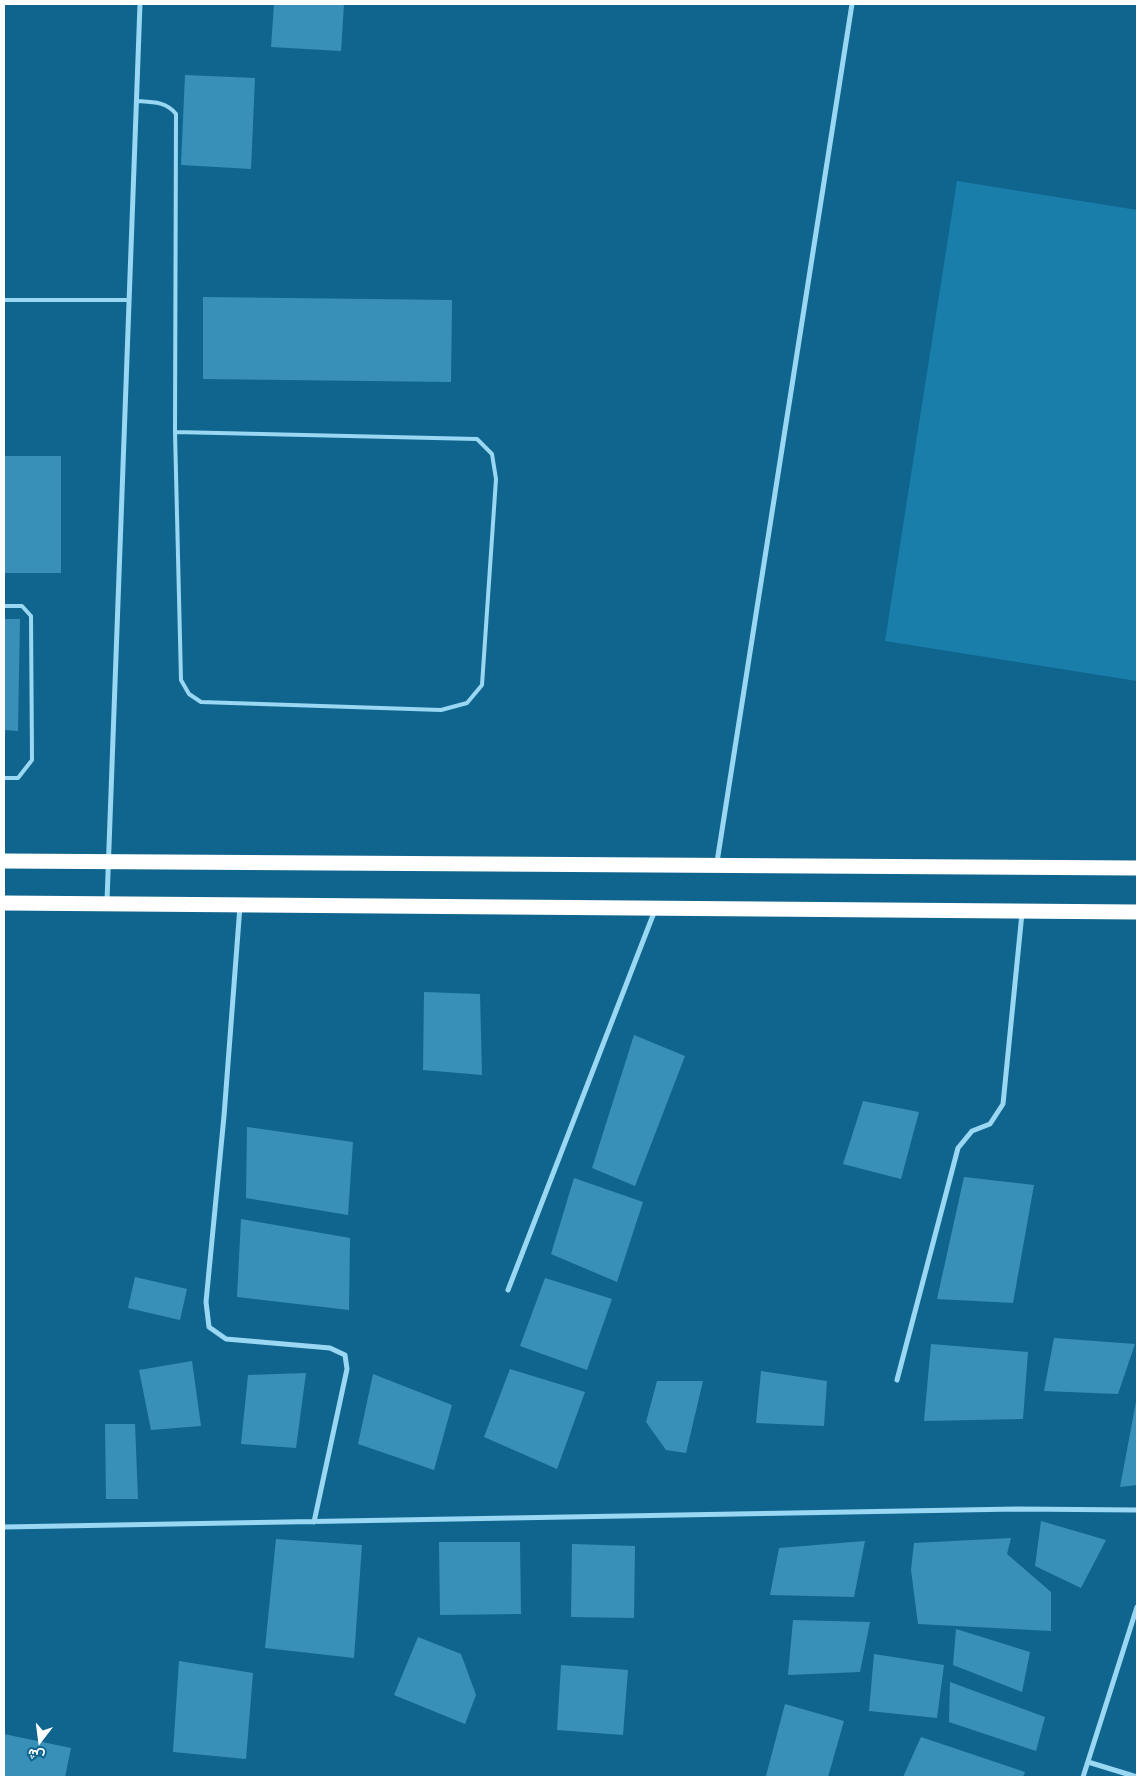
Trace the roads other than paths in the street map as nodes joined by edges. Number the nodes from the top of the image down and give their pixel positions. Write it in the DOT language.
graph roads {
  1 [pos="140,4"];
  2 [pos="852,4"];
  3 [pos="136,101"];
  4 [pos="4,300"];
  5 [pos="129,300"];
  6 [pos="175,432"];
  7 [pos="4,606"];
  8 [pos="4,778"];
  9 [pos="4,861"];
  10 [pos="108,861"];
  11 [pos="716,865"];
  12 [pos="1137,868"];
  13 [pos="4,903"];
  14 [pos="107,904"];
  15 [pos="240,905"];
  16 [pos="656,908"];
  17 [pos="1022,911"];
  18 [pos="1137,912"];
  19 [pos="508,1290"];
  20 [pos="897,1380"];
  21 [pos="1137,1510"];
  22 [pos="314,1522"];
  23 [pos="4,1527"];
  24 [pos="1137,1607"];
  25 [pos="1088,1762"];
  26 [pos="1137,1776"];
  27 [pos="1083,1777"];
  1 -- 3 [label="street"];
  2 -- 11 [label="street"];
  3 -- 5 [label="street"];
  3 -- 6 [label="lane"];
  4 -- 5 [label="lane"];
  5 -- 10 [label="street"];
  6 -- 6 [label="lane"];
  7 -- 8 [label="lane"];
  9 -- 10 [label="highway"];
  10 -- 11 [label="highway"];
  10 -- 14 [label="street"];
  11 -- 12 [label="highway"];
  13 -- 14 [label="highway"];
  14 -- 15 [label="highway"];
  15 -- 16 [label="highway"];
  15 -- 22 [label="street"];
  16 -- 17 [label="highway"];
  16 -- 19 [label="street"];
  17 -- 18 [label="highway"];
  17 -- 20 [label="street"];
  21 -- 22 [label="street"];
  22 -- 23 [label="street"];
  24 -- 25 [label="street"];
  25 -- 26 [label="street"];
  25 -- 27 [label="street"];
}
